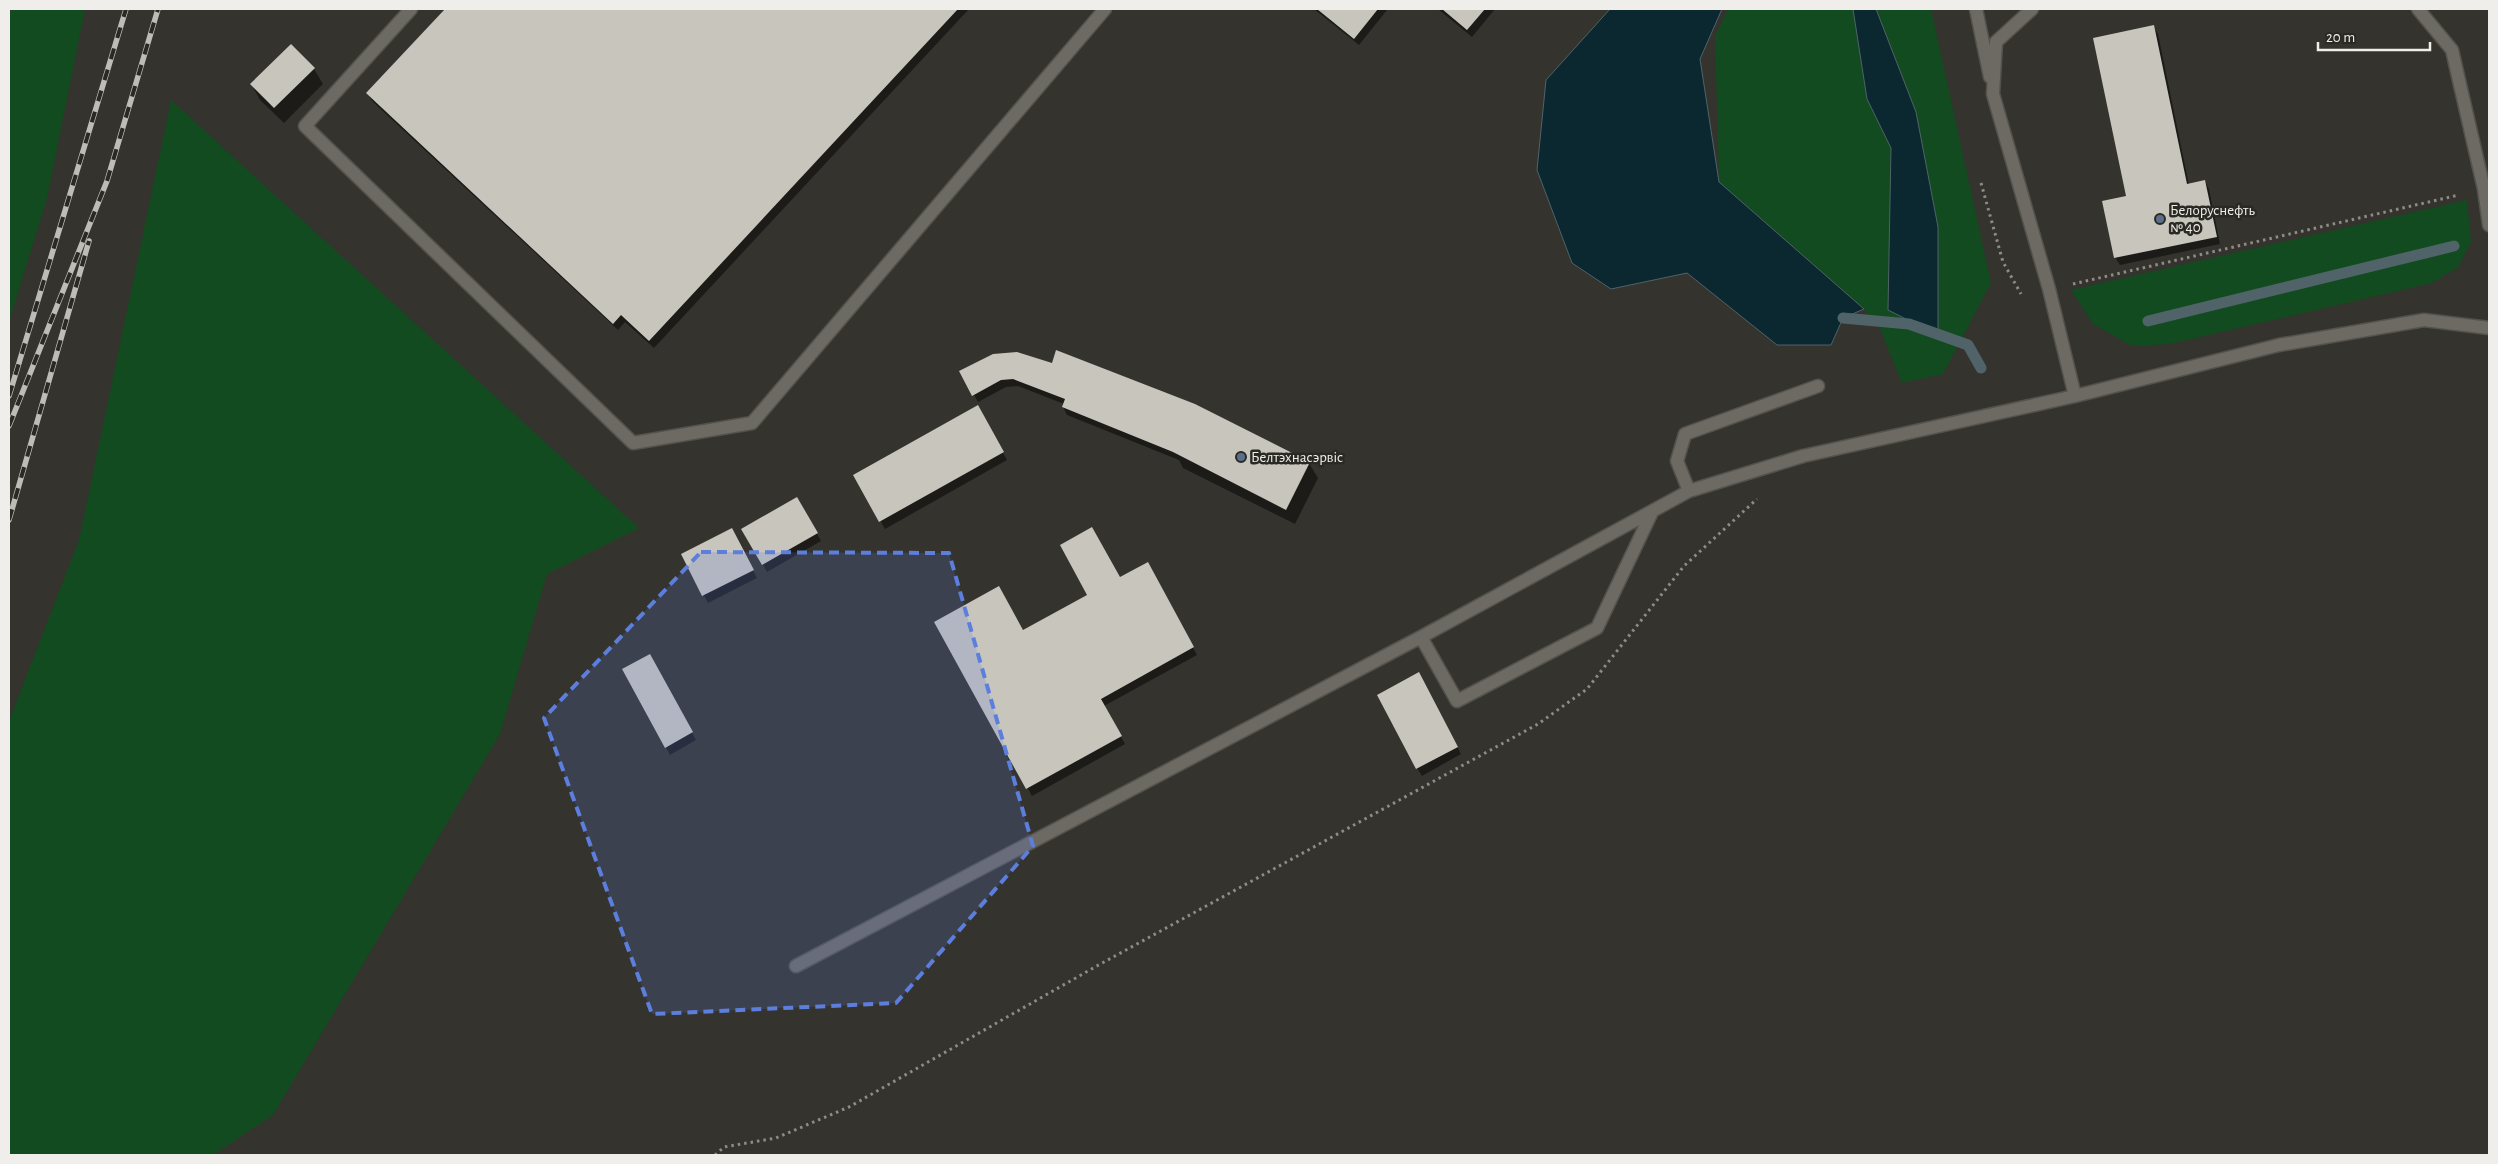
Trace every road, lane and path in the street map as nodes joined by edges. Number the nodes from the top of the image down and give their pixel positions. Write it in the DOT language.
graph roads {
  1 [pos="412,9"];
  2 [pos="1105,9"];
  3 [pos="1976,9"];
  4 [pos="2032,9"];
  5 [pos="2418,9"];
  6 [pos="1993,94"];
  7 [pos="1980,183"];
  8 [pos="2484,189"];
  9 [pos="2489,225"];
  10 [pos="2049,289"];
  11 [pos="2489,328"];
  12 [pos="1818,386"];
  13 [pos="2076,396"];
  14 [pos="1689,491"];
  15 [pos="1761,495"];
  16 [pos="1652,512"];
  17 [pos="1421,637"];
  18 [pos="796,966"];
  19 [pos="715,1155"];
  1 -- 2 [label="lane"];
  3 -- 6 [label="lane"];
  4 -- 6 [label="lane"];
  5 -- 8 [label="lane"];
  6 -- 10 [label="lane"];
  7 -- 10 [label="path"];
  8 -- 9 [label="lane"];
  8 -- 10 [label="path"];
  10 -- 13 [label="lane"];
  11 -- 13 [label="lane"];
  12 -- 14 [label="lane"];
  13 -- 14 [label="lane"];
  14 -- 16 [label="lane"];
  15 -- 19 [label="path"];
  16 -- 17 [label="lane"];
  16 -- 17 [label="lane"];
  17 -- 18 [label="lane"];
}
